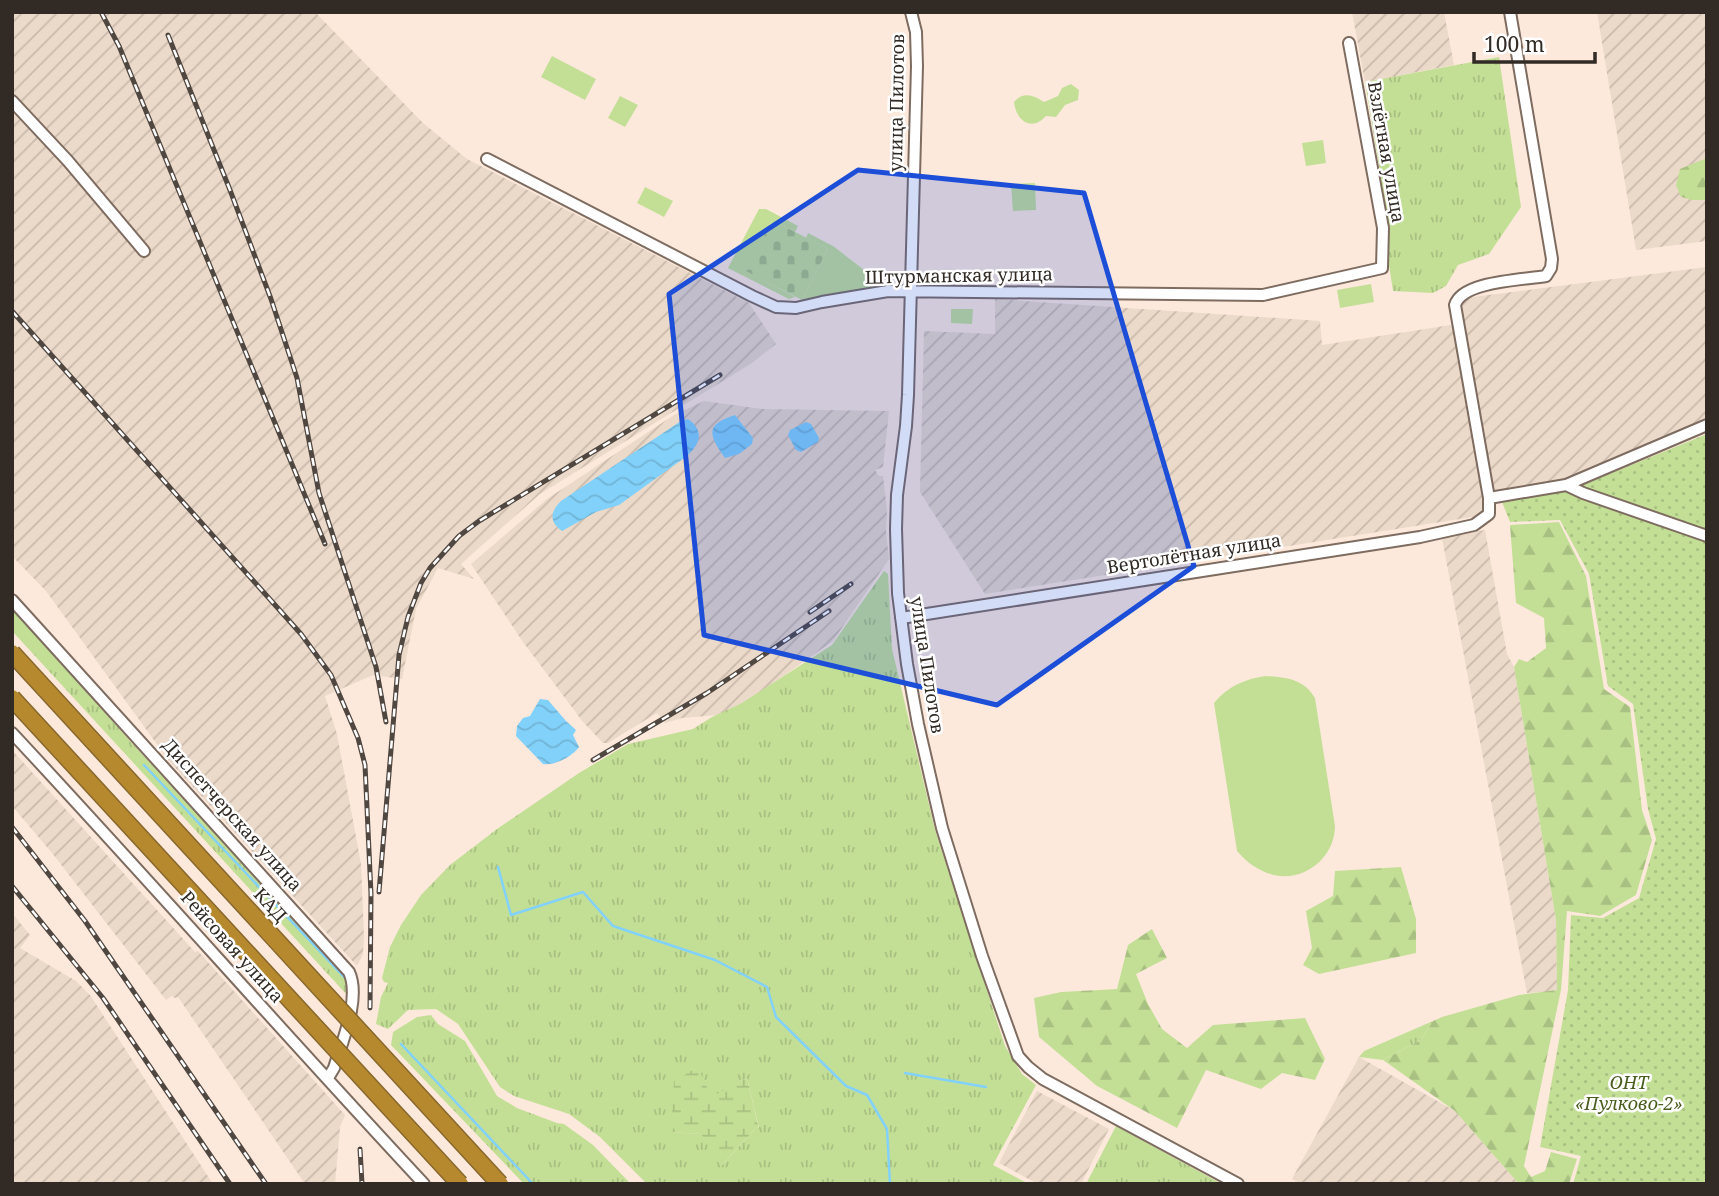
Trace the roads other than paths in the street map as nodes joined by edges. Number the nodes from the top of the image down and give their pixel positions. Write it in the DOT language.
graph roads {
  1 [pos="911,12"];
  2 [pos="1510,12"];
  3 [pos="1349,43"];
  4 [pos="12,101"];
  5 [pos="487,159"];
  6 [pos="144,250"];
  7 [pos="1382,268"];
  8 [pos="910,291"];
  9 [pos="1707,425"];
  10 [pos="1566,485"];
  11 [pos="1489,498"];
  12 [pos="1707,536"];
  13 [pos="12,600"];
  14 [pos="901,618"];
  15 [pos="12,653"];
  16 [pos="12,698"];
  17 [pos="12,733"];
  18 [pos="328,1079"];
  19 [pos="424,1184"];
  20 [pos="460,1184"];
  21 [pos="500,1184"];
  22 [pos="1238,1184"];
  1 -- 8 [label="street, улица Пилотов"];
  2 -- 11 [label="street"];
  3 -- 7 [label="street, Взлётная улица"];
  4 -- 6 [label="street"];
  5 -- 8 [label="street, Штурманская улица"];
  7 -- 8 [label="street, Штурманская улица"];
  8 -- 14 [label="street, улица Пилотов"];
  9 -- 10 [label="street"];
  10 -- 11 [label="street"];
  10 -- 12 [label="street"];
  11 -- 14 [label="street, Вертолётная улица"];
  13 -- 18 [label="street, Диспетчерская улица"];
  14 -- 22 [label="street, улица Пилотов"];
  15 -- 21 [label="highway, КАД, bridge"];
  16 -- 20 [label="highway, bridge"];
  17 -- 18 [label="street, Рейсовая улица"];
  18 -- 19 [label="street, Рейсовая улица"];
}
